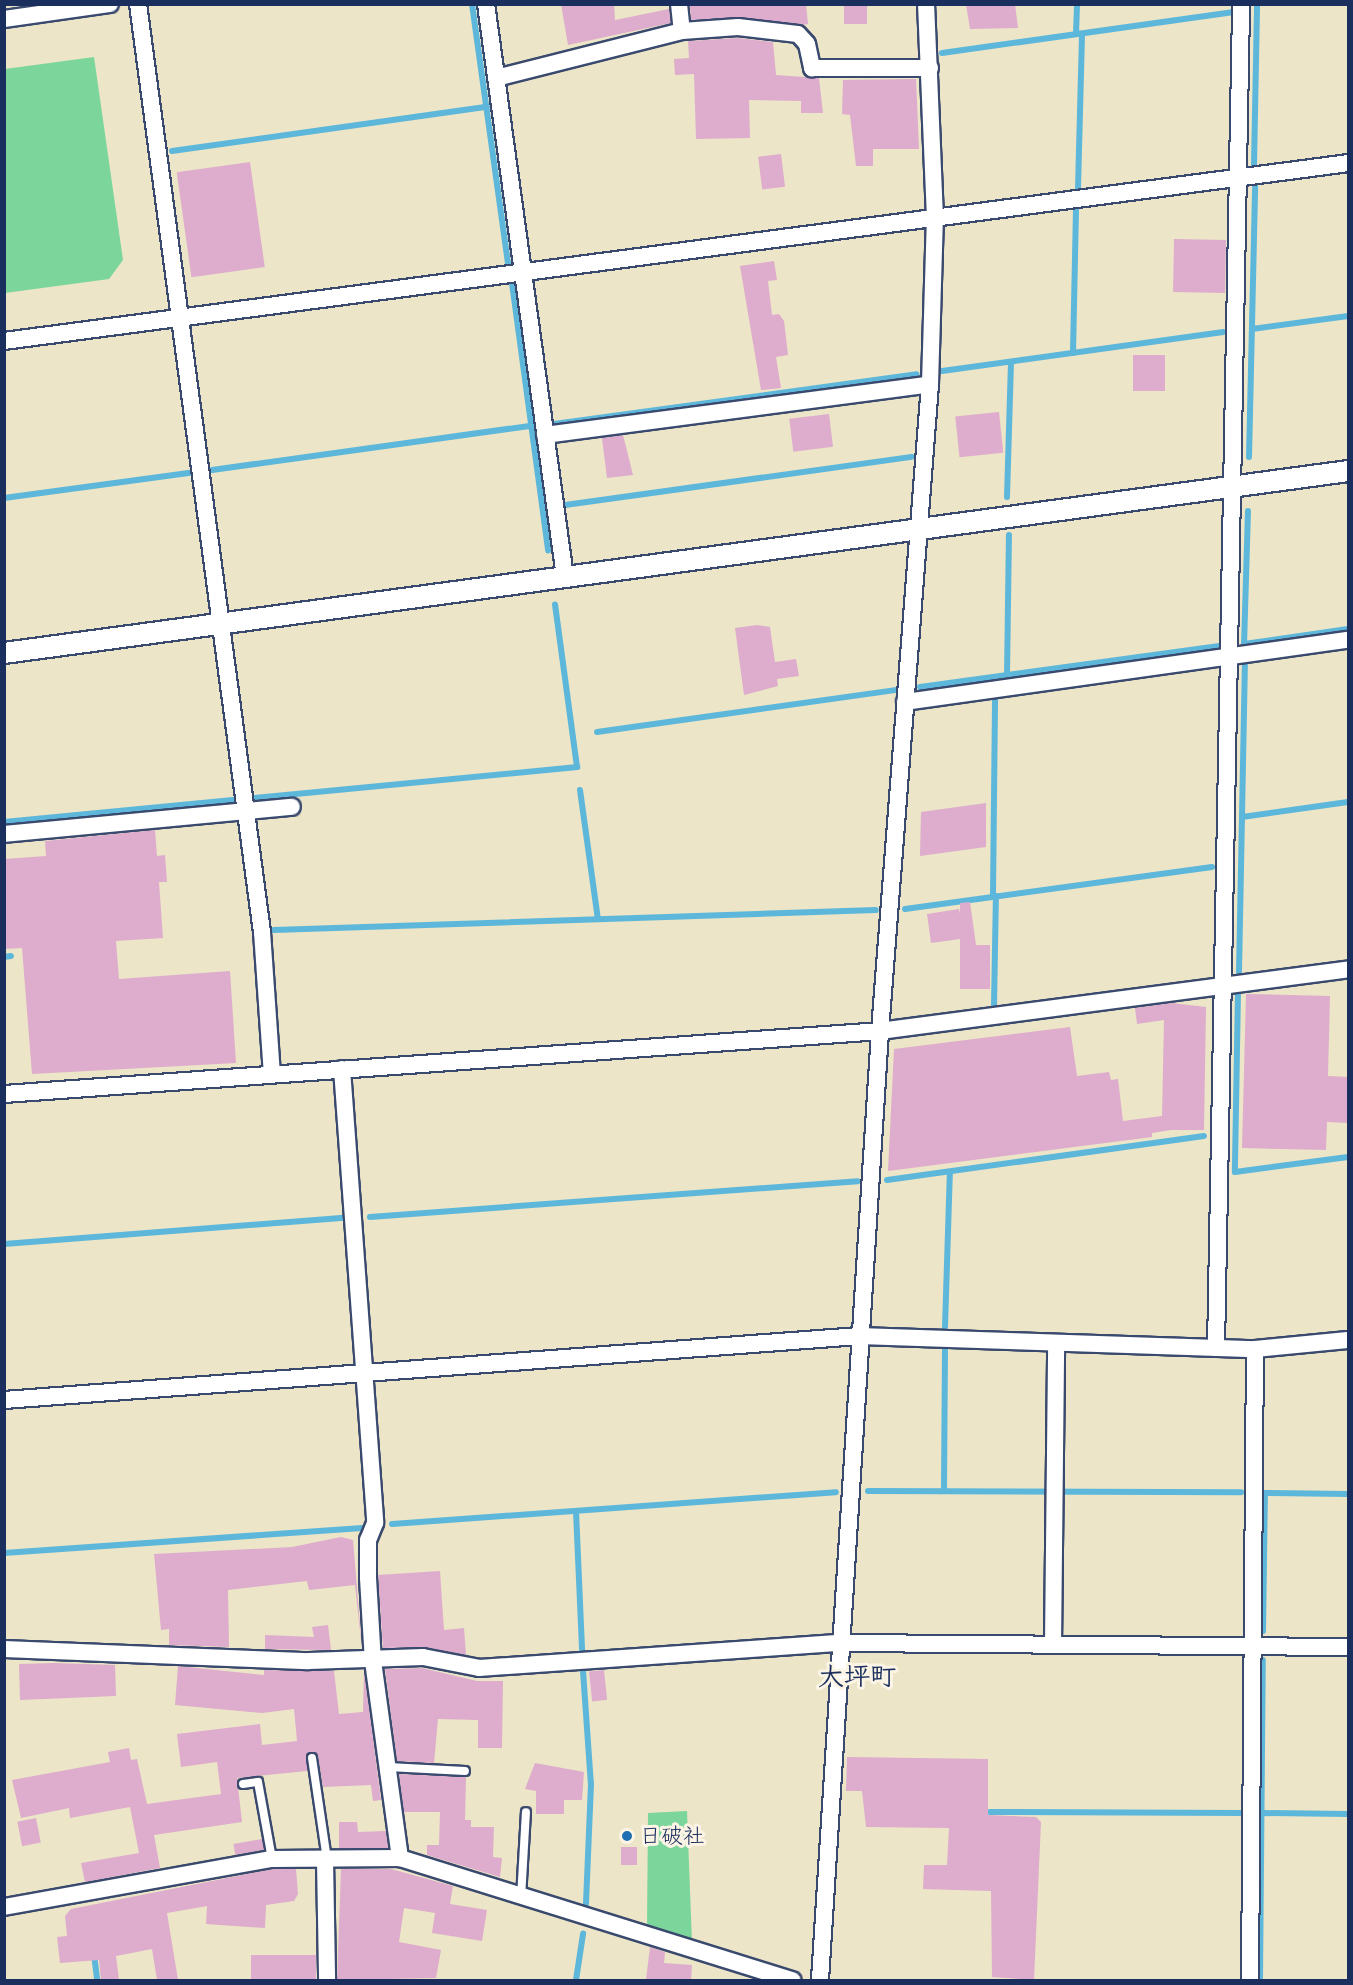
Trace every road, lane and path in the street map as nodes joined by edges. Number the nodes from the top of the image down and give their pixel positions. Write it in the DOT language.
graph roads {
  1 [pos="110,4"];
  2 [pos="138,4"];
  3 [pos="486,4"];
  4 [pos="679,4"];
  5 [pos="926,4"];
  6 [pos="1241,4"];
  7 [pos="4,19"];
  8 [pos="682,31"];
  9 [pos="930,68"];
  10 [pos="496,78"];
  11 [pos="1348,163"];
  12 [pos="1237,178"];
  13 [pos="935,218"];
  14 [pos="523,272"];
  15 [pos="180,318"];
  16 [pos="4,341"];
  17 [pos="930,384"];
  18 [pos="545,435"];
  19 [pos="1348,471"];
  20 [pos="1233,487"];
  21 [pos="919,529"];
  22 [pos="565,577"];
  23 [pos="221,624"];
  24 [pos="1348,640"];
  25 [pos="4,653"];
  26 [pos="1229,657"];
  27 [pos="905,702"];
  28 [pos="244,803"];
  29 [pos="292,807"];
  30 [pos="4,834"];
  31 [pos="1348,969"];
  32 [pos="1220,987"];
  33 [pos="880,1031"];
  34 [pos="342,1069"];
  35 [pos="272,1074"];
  36 [pos="4,1094"];
  37 [pos="859,1336"];
  38 [pos="1348,1340"];
  39 [pos="1056,1343"];
  40 [pos="1216,1348"];
  41 [pos="1255,1349"];
  42 [pos="363,1373"];
  43 [pos="4,1400"];
  44 [pos="840,1643"];
  45 [pos="1053,1645"];
  46 [pos="1251,1647"];
  47 [pos="1348,1647"];
  48 [pos="4,1649"];
  49 [pos="374,1661"];
  50 [pos="312,1758"];
  51 [pos="388,1767"];
  52 [pos="465,1772"];
  53 [pos="243,1784"];
  54 [pos="526,1812"];
  55 [pos="400,1858"];
  56 [pos="272,1859"];
  57 [pos="326,1860"];
  58 [pos="520,1898"];
  59 [pos="4,1908"];
  60 [pos="327,1980"];
  61 [pos="792,1980"];
  62 [pos="820,1980"];
  63 [pos="1250,1980"];
  1 -- 7 [label="street"];
  2 -- 15 [label="street"];
  3 -- 10 [label="street"];
  4 -- 8 [label="street"];
  5 -- 9 [label="street"];
  6 -- 12 [label="street"];
  8 -- 9 [label="street"];
  8 -- 10 [label="street"];
  9 -- 13 [label="street"];
  10 -- 14 [label="street"];
  11 -- 12 [label="street"];
  12 -- 13 [label="street"];
  12 -- 20 [label="street"];
  13 -- 14 [label="street"];
  13 -- 17 [label="street"];
  14 -- 15 [label="street"];
  14 -- 18 [label="street"];
  15 -- 16 [label="street"];
  15 -- 23 [label="street"];
  17 -- 18 [label="street"];
  17 -- 21 [label="street"];
  18 -- 22 [label="street"];
  19 -- 20 [label="street"];
  20 -- 21 [label="street"];
  20 -- 26 [label="street"];
  21 -- 22 [label="street"];
  21 -- 27 [label="street"];
  22 -- 23 [label="street"];
  23 -- 25 [label="street"];
  23 -- 28 [label="street"];
  24 -- 26 [label="street"];
  26 -- 27 [label="street"];
  26 -- 32 [label="street"];
  27 -- 33 [label="street"];
  28 -- 29 [label="street"];
  28 -- 30 [label="street"];
  28 -- 35 [label="street"];
  31 -- 32 [label="street"];
  32 -- 33 [label="street"];
  32 -- 40 [label="street"];
  33 -- 34 [label="street"];
  33 -- 37 [label="street"];
  34 -- 35 [label="street"];
  34 -- 42 [label="street"];
  35 -- 36 [label="street"];
  37 -- 39 [label="street"];
  37 -- 42 [label="street"];
  37 -- 44 [label="street"];
  38 -- 41 [label="street"];
  39 -- 40 [label="street"];
  39 -- 45 [label="street"];
  40 -- 41 [label="street"];
  41 -- 46 [label="street"];
  42 -- 43 [label="street"];
  42 -- 49 [label="street"];
  44 -- 45 [label="street"];
  44 -- 49 [label="street"];
  44 -- 62 [label="street"];
  45 -- 46 [label="street"];
  46 -- 47 [label="street"];
  46 -- 63 [label="street"];
  48 -- 49 [label="street"];
  49 -- 51 [label="street"];
  50 -- 57 [label="lane"];
  51 -- 52 [label="lane"];
  51 -- 55 [label="street"];
  53 -- 56 [label="lane"];
  54 -- 58 [label="lane"];
  55 -- 57 [label="street"];
  55 -- 58 [label="street"];
  56 -- 57 [label="street"];
  56 -- 59 [label="street"];
  57 -- 60 [label="street"];
  58 -- 61 [label="street"];
}
